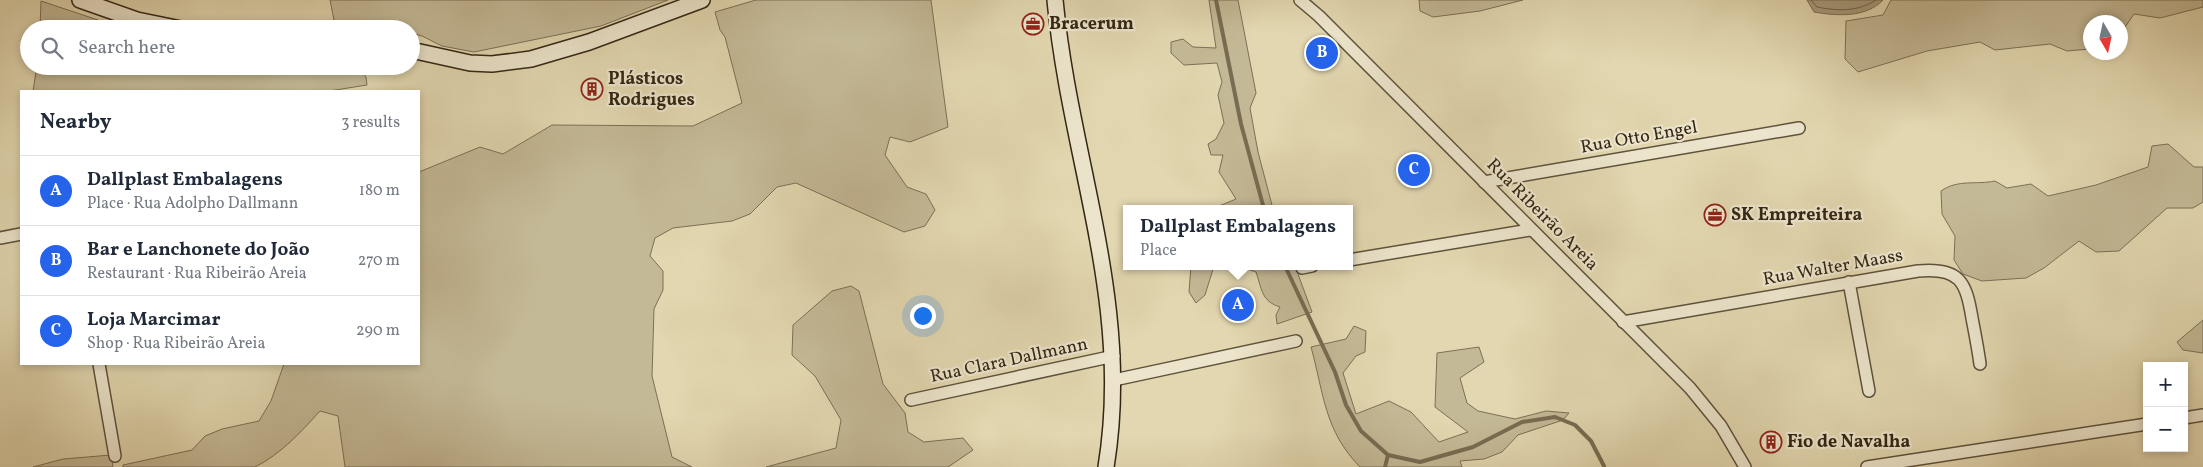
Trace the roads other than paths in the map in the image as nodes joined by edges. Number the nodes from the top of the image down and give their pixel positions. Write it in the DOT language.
graph roads {
  1 [pos="80,0"];
  2 [pos="702,0"];
  3 [pos="1054,0"];
  4 [pos="1300,0"];
  5 [pos="137,20"];
  6 [pos="420,52"];
  7 [pos="1799,128"];
  8 [pos="1484,182"];
  9 [pos="1530,230"];
  10 [pos="20,234"];
  11 [pos="0,238"];
  12 [pos="1353,259"];
  13 [pos="1849,282"];
  14 [pos="1623,322"];
  15 [pos="1296,342"];
  16 [pos="1114,356"];
  17 [pos="1980,364"];
  18 [pos="99,365"];
  19 [pos="1114,380"];
  20 [pos="1869,391"];
  21 [pos="911,400"];
  22 [pos="2203,415"];
  23 [pos="2188,417"];
  24 [pos="2143,425"];
  25 [pos="115,456"];
  26 [pos="1886,466"];
  27 [pos="1106,467"];
  28 [pos="1744,467"];
  29 [pos="1866,467"];
  1 -- 5 [label="street"];
  2 -- 6 [label="street"];
  3 -- 16 [label="street"];
  4 -- 8 [label="street, Rua Ribeirão Areia"];
  7 -- 8 [label="street, Rua Otto Engel"];
  8 -- 9 [label="street, Rua Ribeirão Areia"];
  9 -- 12 [label="street"];
  9 -- 14 [label="street, Rua Ribeirão Areia"];
  10 -- 11 [label="street"];
  13 -- 14 [label="street, Rua Walter Maass"];
  13 -- 17 [label="street, Rua Walter Maass"];
  13 -- 20 [label="street"];
  14 -- 28 [label="street, Rua Ribeirão Areia"];
  15 -- 19 [label="street"];
  16 -- 19 [label="street"];
  16 -- 21 [label="street, Rua Clara Dallmann"];
  18 -- 25 [label="street"];
  19 -- 27 [label="street"];
  22 -- 23 [label="street"];
  24 -- 26 [label="street"];
  26 -- 29 [label="street"];
}
